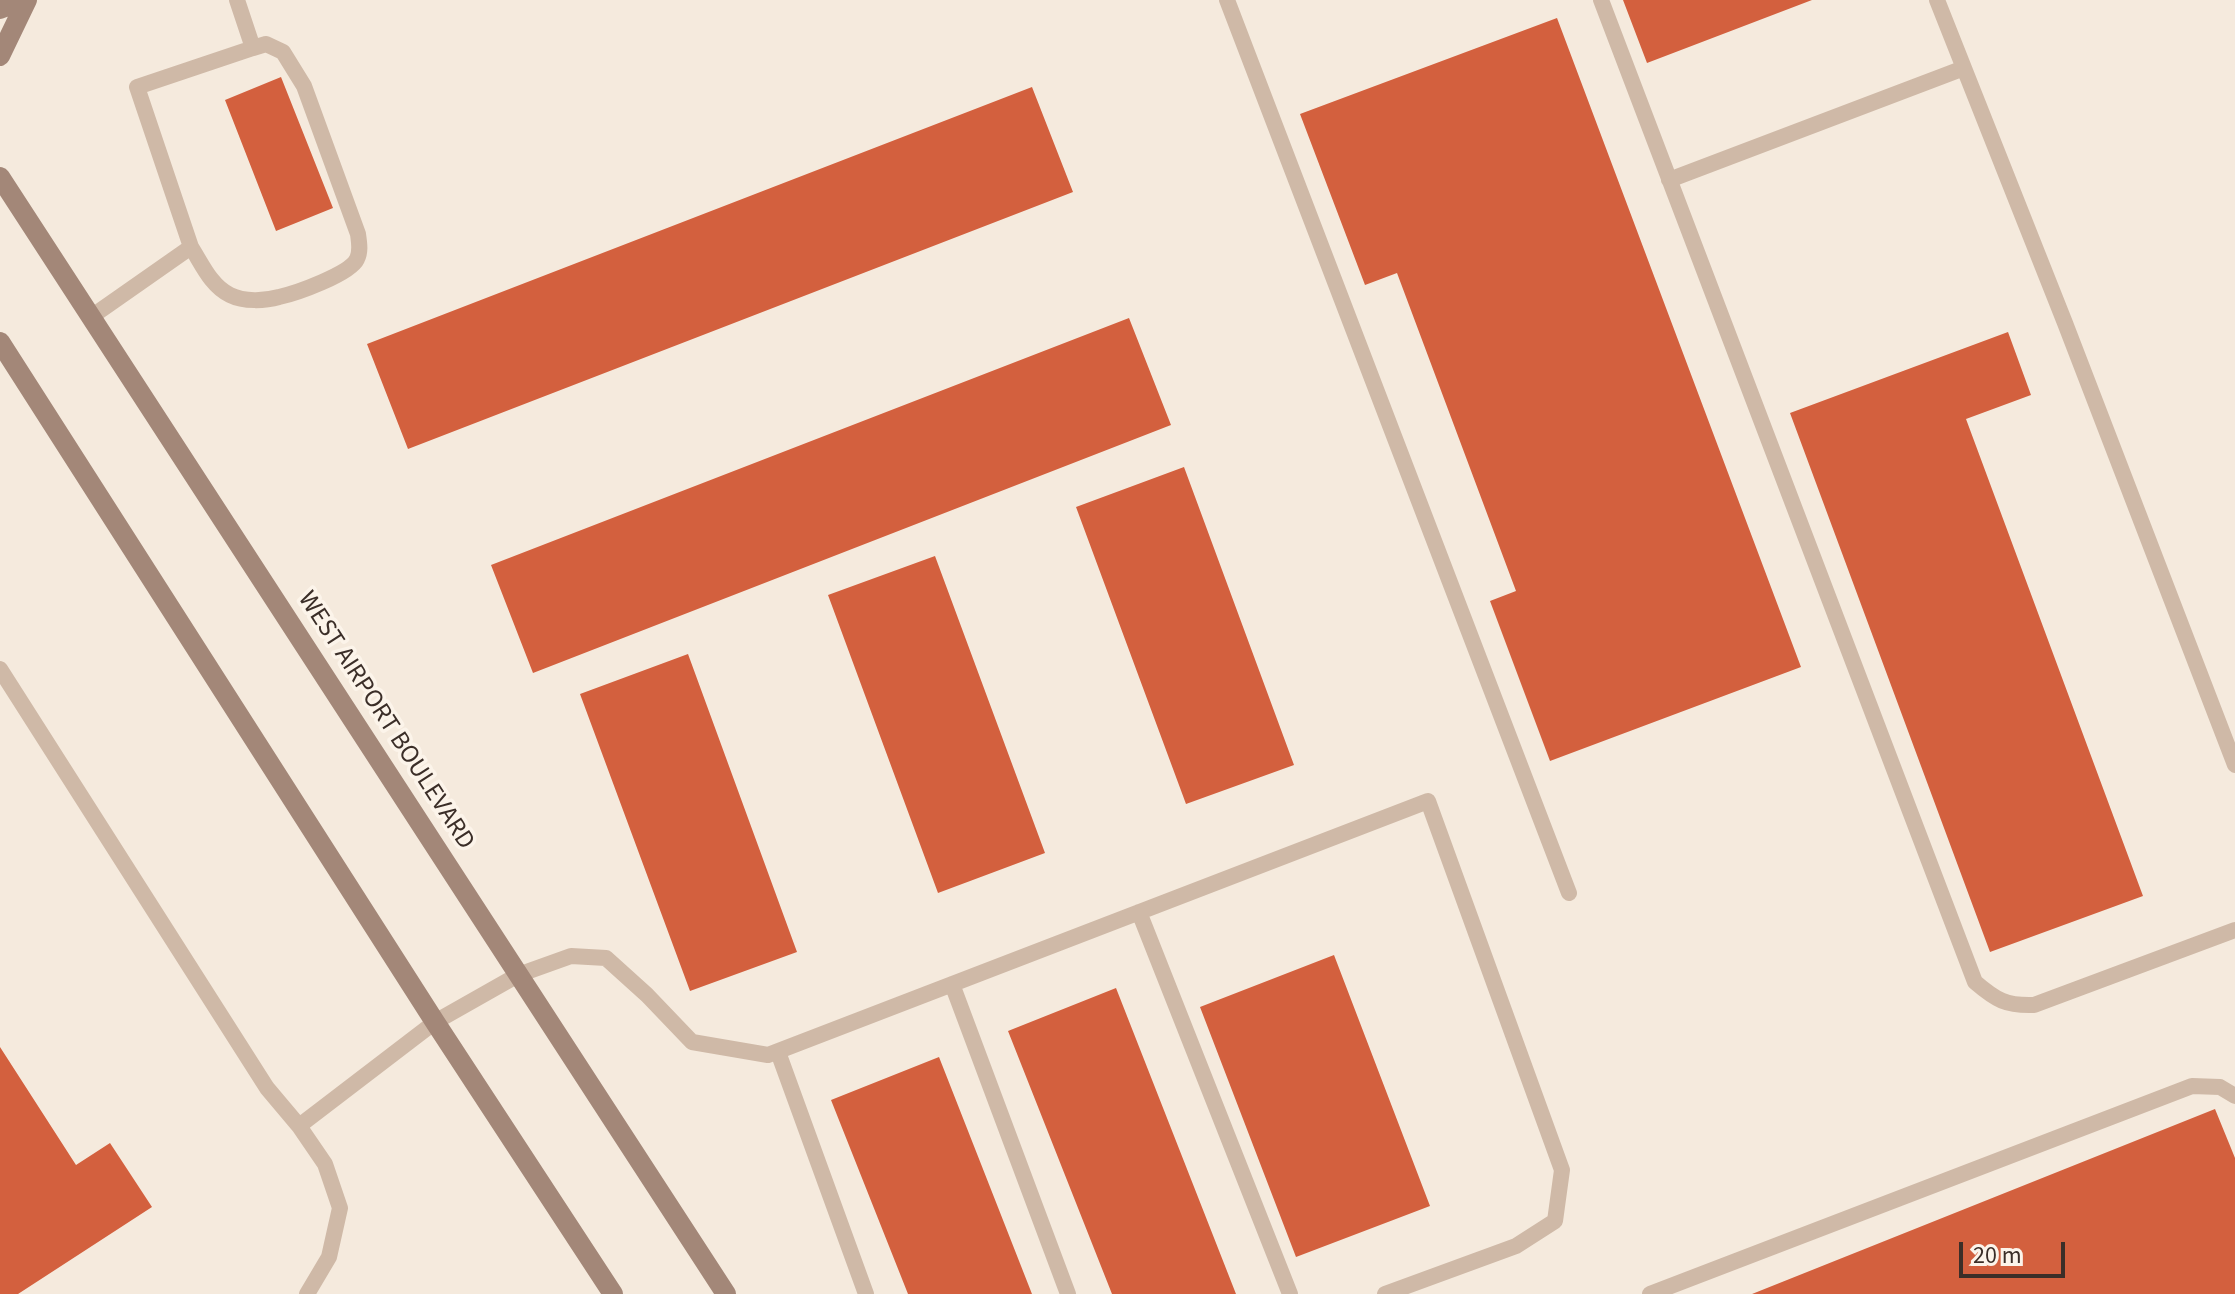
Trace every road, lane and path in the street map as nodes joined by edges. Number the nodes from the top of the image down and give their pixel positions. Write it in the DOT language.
graph roads {
  1 [pos="25,0"];
  2 [pos="237,0"];
  3 [pos="1227,0"];
  4 [pos="1601,0"];
  5 [pos="1937,0"];
  6 [pos="0,9"];
  7 [pos="253,48"];
  8 [pos="0,56"];
  9 [pos="1964,68"];
  10 [pos="0,177"];
  11 [pos="1669,180"];
  12 [pos="191,247"];
  13 [pos="91,317"];
  14 [pos="0,342"];
  15 [pos="0,669"];
  16 [pos="2235,765"];
  17 [pos="1569,893"];
  18 [pos="1139,912"];
  19 [pos="2235,930"];
  20 [pos="518,975"];
  21 [pos="952,984"];
  22 [pos="435,1022"];
  23 [pos="778,1052"];
  24 [pos="2235,1096"];
  25 [pos="299,1126"];
  26 [pos="307,1294"];
  27 [pos="613,1294"];
  28 [pos="726,1294"];
  29 [pos="866,1294"];
  30 [pos="1068,1294"];
  31 [pos="1290,1294"];
  32 [pos="1385,1294"];
  33 [pos="1650,1294"];
  1 -- 6 [label="main road"];
  1 -- 8 [label="main road"];
  2 -- 7 [label="lane"];
  3 -- 17 [label="lane"];
  4 -- 11 [label="lane"];
  5 -- 9 [label="lane"];
  7 -- 12 [label="lane"];
  7 -- 12 [label="lane"];
  9 -- 11 [label="lane"];
  9 -- 16 [label="lane"];
  10 -- 13 [label="main road, WEST AIRPORT BOULEVARD"];
  11 -- 19 [label="lane"];
  12 -- 13 [label="lane"];
  13 -- 20 [label="main road, WEST AIRPORT BOULEVARD"];
  14 -- 22 [label="main road"];
  15 -- 25 [label="lane"];
  18 -- 21 [label="lane"];
  18 -- 31 [label="lane"];
  18 -- 32 [label="lane"];
  20 -- 22 [label="lane"];
  20 -- 23 [label="lane"];
  20 -- 28 [label="main road, WEST AIRPORT BOULEVARD"];
  21 -- 23 [label="lane"];
  21 -- 30 [label="lane"];
  22 -- 25 [label="lane"];
  22 -- 27 [label="main road"];
  23 -- 29 [label="lane"];
  24 -- 33 [label="lane"];
  25 -- 26 [label="lane"];
}
